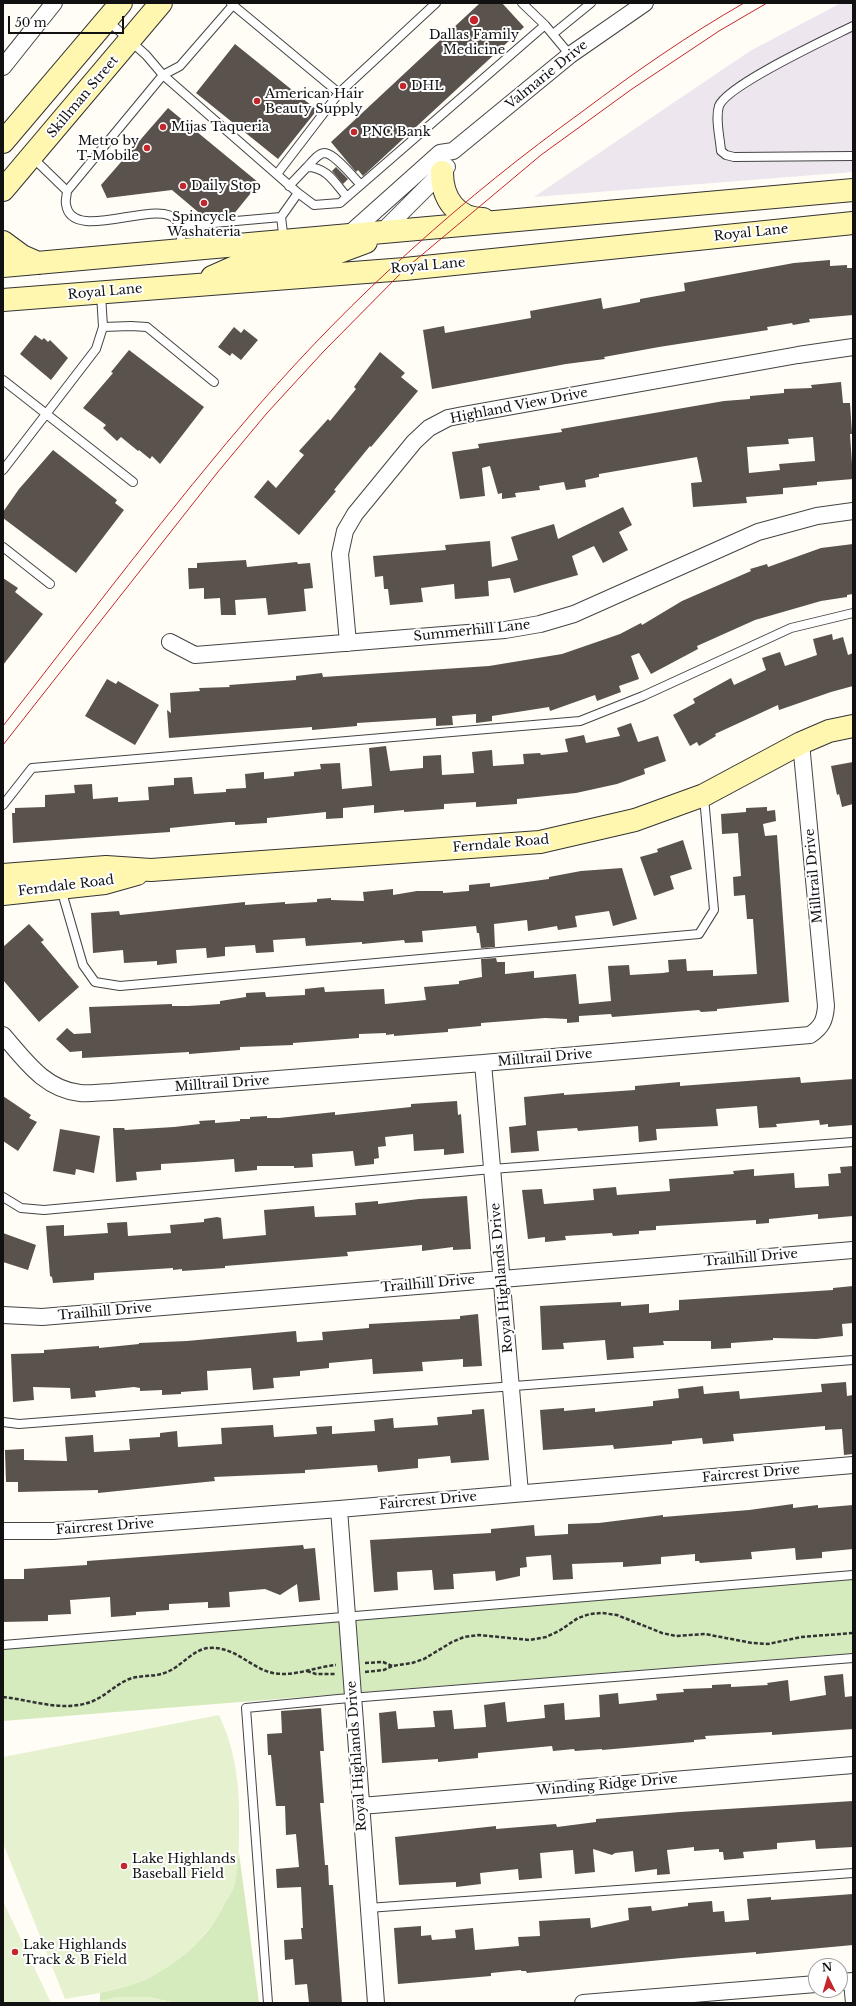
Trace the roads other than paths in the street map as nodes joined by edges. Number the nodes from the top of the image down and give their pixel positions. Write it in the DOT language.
graph roads {
  1 [pos="54,3"];
  2 [pos="121,3"];
  3 [pos="161,3"];
  4 [pos="245,3"];
  5 [pos="436,3"];
  6 [pos="522,3"];
  7 [pos="591,3"];
  8 [pos="645,3"];
  9 [pos="235,6"];
  10 [pos="107,20"];
  11 [pos="545,25"];
  12 [pos="853,26"];
  13 [pos="552,34"];
  14 [pos="130,41"];
  15 [pos="570,55"];
  16 [pos="6,56"];
  17 [pos="163,75"];
  18 [pos="339,93"];
  19 [pos="3,142"];
  20 [pos="453,151"];
  21 [pos="32,156"];
  22 [pos="853,156"];
  23 [pos="307,167"];
  24 [pos="442,172"];
  25 [pos="277,174"];
  26 [pos="361,185"];
  27 [pos="290,186"];
  28 [pos="3,190"];
  29 [pos="853,190"];
  30 [pos="67,192"];
  31 [pos="298,193"];
  32 [pos="347,197"];
  33 [pos="281,217"];
  34 [pos="524,219"];
  35 [pos="853,223"];
  36 [pos="180,226"];
  37 [pos="381,233"];
  38 [pos="347,236"];
  39 [pos="3,242"];
  40 [pos="284,242"];
  41 [pos="181,250"];
  42 [pos="38,263"];
  43 [pos="3,266"];
  44 [pos="192,285"];
  45 [pos="101,292"];
  46 [pos="3,300"];
  47 [pos="103,328"];
  48 [pos="853,347"];
  49 [pos="3,380"];
  50 [pos="214,382"];
  51 [pos="47,414"];
  52 [pos="3,470"];
  53 [pos="133,482"];
  54 [pos="853,511"];
  55 [pos="3,548"];
  56 [pos="50,584"];
  57 [pos="853,613"];
  58 [pos="170,642"];
  59 [pos="348,643"];
  60 [pos="853,726"];
  61 [pos="802,743"];
  62 [pos="704,795"];
  63 [pos="3,805"];
  64 [pos="151,870"];
  65 [pos="3,875"];
  66 [pos="60,888"];
  67 [pos="3,894"];
  68 [pos="3,1035"];
  69 [pos="483,1063"];
  70 [pos="853,1142"];
  71 [pos="492,1169"];
  72 [pos="3,1197"];
  73 [pos="853,1250"];
  74 [pos="502,1278"];
  75 [pos="3,1315"];
  76 [pos="853,1360"];
  77 [pos="511,1387"];
  78 [pos="3,1422"];
  79 [pos="853,1465"];
  80 [pos="520,1493"];
  81 [pos="338,1509"];
  82 [pos="3,1531"];
  83 [pos="853,1575"];
  84 [pos="347,1617"];
  85 [pos="3,1645"];
  86 [pos="853,1658"];
  87 [pos="353,1698"];
  88 [pos="853,1765"];
  89 [pos="361,1806"];
  90 [pos="853,1873"];
  91 [pos="368,1908"];
  92 [pos="808,1985"];
  93 [pos="848,1989"];
  94 [pos="268,2003"];
  95 [pos="376,2003"];
  96 [pos="583,2003"];
  97 [pos="850,2003"];
  1 -- 16 [label="street"];
  2 -- 10 [label="main road"];
  3 -- 14 [label="main road, Skillman Street"];
  4 -- 9 [label="lane"];
  5 -- 18 [label="lane"];
  6 -- 11 [label="lane"];
  7 -- 13 [label="lane"];
  8 -- 15 [label="street, Valmarie Drive"];
  9 -- 17 [label="lane"];
  9 -- 18 [label="lane"];
  10 -- 14 [label="lane"];
  10 -- 19 [label="main road"];
  11 -- 13 [label="lane"];
  11 -- 26 [label="lane"];
  12 -- 22 [label="lane"];
  13 -- 15 [label="lane"];
  14 -- 17 [label="lane"];
  14 -- 21 [label="main road, Skillman Street"];
  15 -- 20 [label="street, Valmarie Drive"];
  17 -- 25 [label="lane"];
  17 -- 30 [label="lane"];
  18 -- 25 [label="lane"];
  20 -- 24 [label="street, Valmarie Drive"];
  20 -- 38 [label="street, Valmarie Drive"];
  21 -- 28 [label="main road, Skillman Street"];
  21 -- 30 [label="lane"];
  23 -- 26 [label="lane"];
  23 -- 27 [label="lane"];
  23 -- 32 [label="lane"];
  24 -- 34 [label="main road"];
  24 -- 37 [label="street, Valmarie Drive"];
  25 -- 27 [label="lane"];
  26 -- 32 [label="lane"];
  27 -- 31 [label="lane"];
  29 -- 34 [label="main road"];
  30 -- 36 [label="lane"];
  31 -- 32 [label="lane"];
  31 -- 33 [label="lane"];
  33 -- 36 [label="lane"];
  33 -- 40 [label="lane"];
  34 -- 37 [label="main road"];
  35 -- 44 [label="main road, Royal Lane"];
  36 -- 41 [label="lane"];
  37 -- 38 [label="main road"];
  37 -- 44 [label="main road"];
  38 -- 40 [label="main road"];
  39 -- 42 [label="main road"];
  40 -- 41 [label="main road"];
  41 -- 42 [label="main road"];
  42 -- 43 [label="main road"];
  44 -- 45 [label="main road, Royal Lane"];
  45 -- 46 [label="main road, Royal Lane"];
  45 -- 47 [label="lane"];
  47 -- 50 [label="lane"];
  47 -- 51 [label="lane"];
  48 -- 59 [label="street, Highland View Drive"];
  49 -- 51 [label="lane"];
  51 -- 52 [label="lane"];
  51 -- 53 [label="lane"];
  54 -- 59 [label="street, Summerhill Lane"];
  55 -- 56 [label="lane"];
  57 -- 63 [label="lane"];
  58 -- 59 [label="street, Summerhill Lane"];
  60 -- 61 [label="main road, Ferndale Road"];
  61 -- 62 [label="main road, Ferndale Road"];
  61 -- 69 [label="street, Milltrail Drive"];
  62 -- 64 [label="main road, Ferndale Road"];
  62 -- 66 [label="lane"];
  64 -- 65 [label="main road, Ferndale Road"];
  64 -- 66 [label="main road, Ferndale Road"];
  66 -- 67 [label="main road, Ferndale Road"];
  68 -- 69 [label="street, Milltrail Drive"];
  69 -- 71 [label="street, Royal Highlands Drive"];
  70 -- 71 [label="lane"];
  71 -- 72 [label="lane"];
  71 -- 74 [label="street, Royal Highlands Drive"];
  73 -- 74 [label="street, Trailhill Drive"];
  74 -- 75 [label="street, Trailhill Drive"];
  74 -- 77 [label="street, Royal Highlands Drive"];
  76 -- 77 [label="lane"];
  77 -- 78 [label="lane"];
  77 -- 80 [label="street, Royal Highlands Drive"];
  79 -- 80 [label="street, Faircrest Drive"];
  80 -- 81 [label="street, Faircrest Drive"];
  81 -- 82 [label="street, Faircrest Drive"];
  81 -- 84 [label="street, Royal Highlands Drive"];
  83 -- 84 [label="lane"];
  84 -- 85 [label="lane"];
  84 -- 87 [label="street, Royal Highlands Drive"];
  86 -- 87 [label="lane"];
  87 -- 89 [label="street, Royal Highlands Drive"];
  87 -- 94 [label="lane"];
  88 -- 89 [label="street, Winding Ridge Drive"];
  89 -- 91 [label="street, Royal Highlands Drive"];
  90 -- 91 [label="lane"];
  91 -- 95 [label="street, Royal Highlands Drive"];
  92 -- 96 [label="street"];
  93 -- 97 [label="lane"];
}
